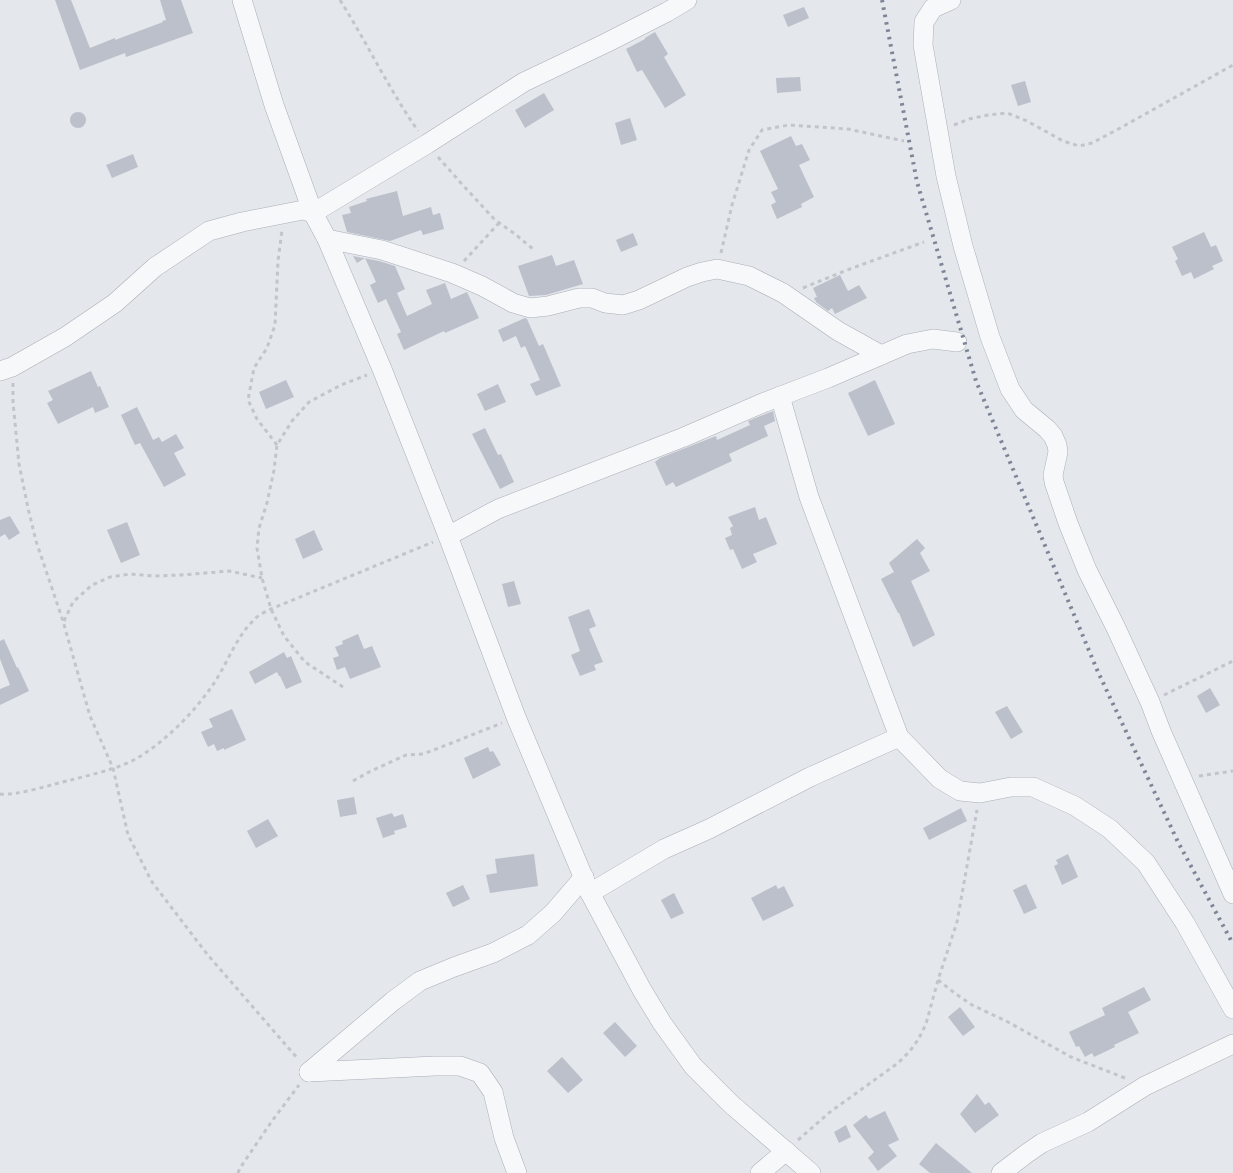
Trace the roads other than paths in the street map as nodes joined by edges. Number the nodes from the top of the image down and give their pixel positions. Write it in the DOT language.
graph roads {
  1 [pos="242,0"];
  2 [pos="686,0"];
  3 [pos="951,0"];
  4 [pos="313,213"];
  5 [pos="327,239"];
  6 [pos="957,342"];
  7 [pos="881,355"];
  8 [pos="6,369"];
  9 [pos="780,396"];
  10 [pos="448,536"];
  11 [pos="899,737"];
  12 [pos="587,885"];
  13 [pos="1233,894"];
  14 [pos="1233,1009"];
  15 [pos="1233,1044"];
  16 [pos="786,1151"];
  17 [pos="517,1173"];
  18 [pos="760,1173"];
  19 [pos="812,1173"];
  20 [pos="1001,1173"];
  1 -- 4 [label="street"];
  2 -- 4 [label="street"];
  3 -- 13 [label="street"];
  4 -- 5 [label="street"];
  4 -- 8 [label="street"];
  5 -- 7 [label="street"];
  5 -- 10 [label="street"];
  6 -- 7 [label="street"];
  7 -- 9 [label="street"];
  9 -- 10 [label="street"];
  9 -- 11 [label="street"];
  10 -- 12 [label="street"];
  11 -- 12 [label="street"];
  11 -- 14 [label="street"];
  12 -- 16 [label="street"];
  12 -- 17 [label="street"];
  15 -- 20 [label="street"];
  16 -- 18 [label="street"];
  16 -- 19 [label="street"];
}
